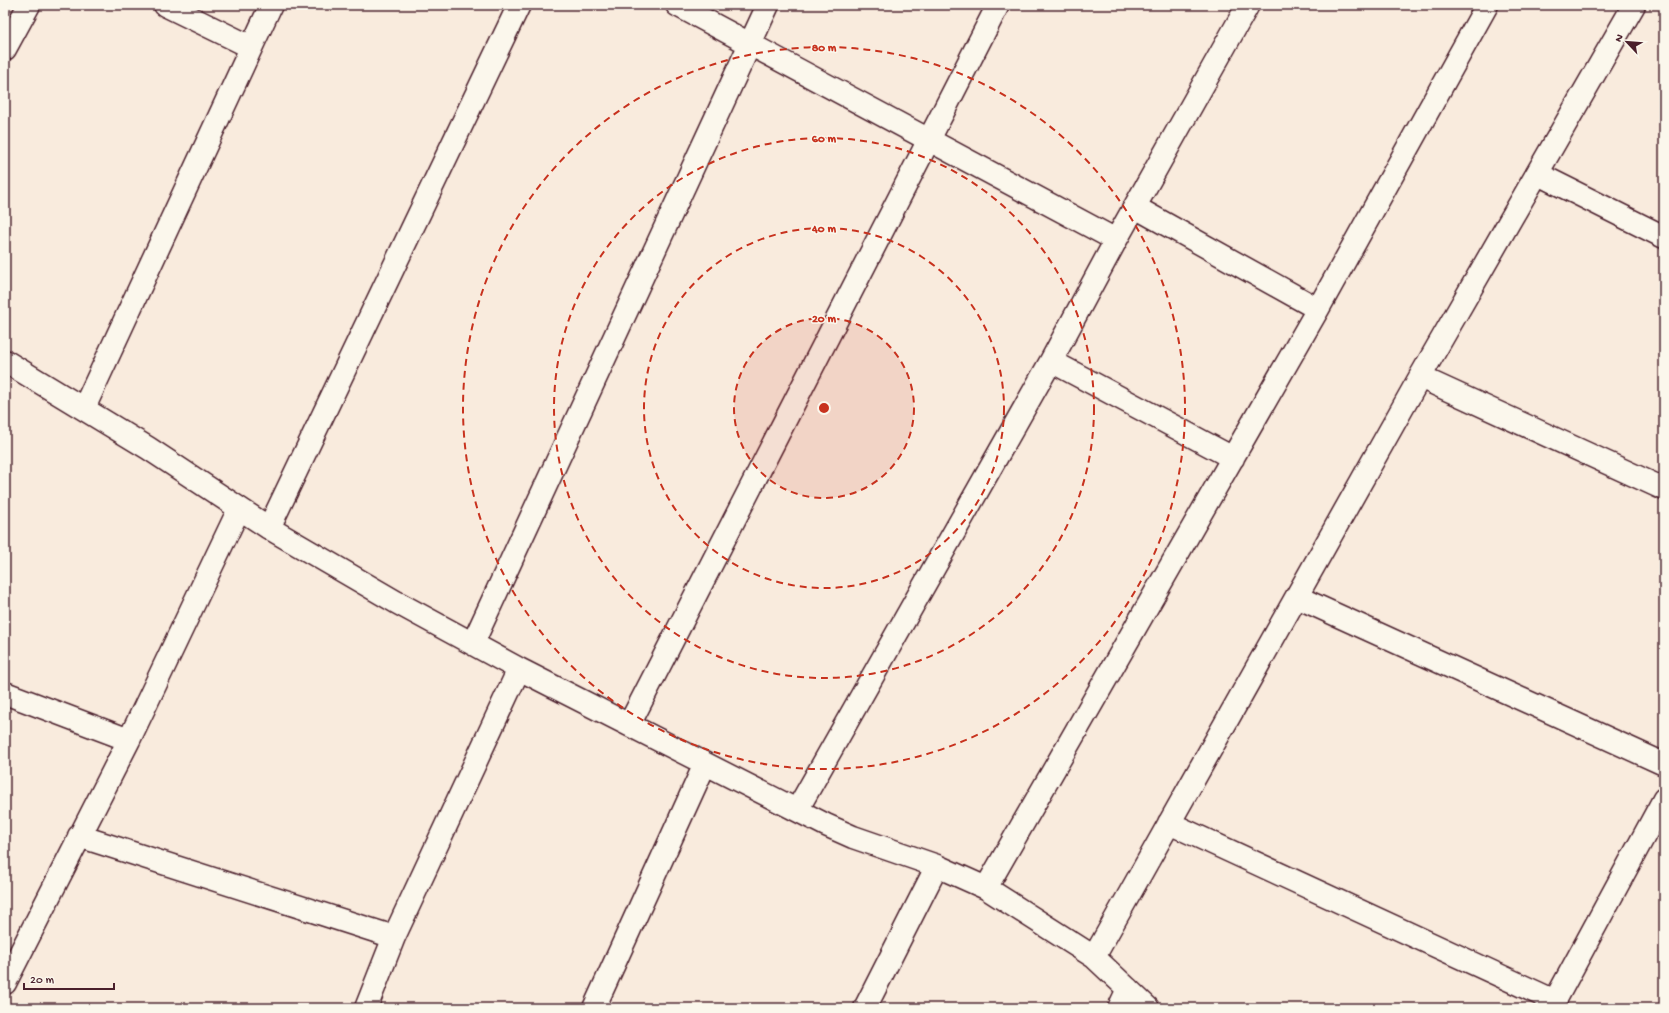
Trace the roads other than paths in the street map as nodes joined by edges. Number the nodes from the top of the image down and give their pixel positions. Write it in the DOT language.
graph roads {
  1 [pos="29,5"];
  2 [pos="166,5"];
  3 [pos="271,5"];
  4 [pos="519,5"];
  5 [pos="676,5"];
  6 [pos="768,5"];
  7 [pos="998,5"];
  8 [pos="1248,5"];
  9 [pos="1487,5"];
  10 [pos="1634,5"];
  11 [pos="749,45"];
  12 [pos="251,47"];
  13 [pos="5,49"];
  14 [pos="928,140"];
  15 [pos="1538,174"];
  16 [pos="1135,207"];
  17 [pos="1664,237"];
  18 [pos="1116,240"];
  19 [pos="1318,309"];
  20 [pos="5,361"];
  21 [pos="1051,361"];
  22 [pos="1420,377"];
  23 [pos="84,408"];
  24 [pos="1233,458"];
  25 [pos="1664,489"];
  26 [pos="238,509"];
  27 [pos="269,528"];
  28 [pos="1297,597"];
  29 [pos="473,643"];
  30 [pos="519,669"];
  31 [pos="5,693"];
  32 [pos="629,725"];
  33 [pos="129,740"];
  34 [pos="706,764"];
  35 [pos="1664,764"];
  36 [pos="1664,799"];
  37 [pos="796,810"];
  38 [pos="1169,823"];
  39 [pos="79,836"];
  40 [pos="937,866"];
  41 [pos="986,888"];
  42 [pos="394,936"];
  43 [pos="1094,957"];
  44 [pos="5,983"];
  45 [pos="1124,998"];
  46 [pos="1553,1005"];
  47 [pos="366,1008"];
  48 [pos="594,1008"];
  49 [pos="865,1008"];
  50 [pos="1148,1008"];
  1 -- 13 [label="street"];
  2 -- 12 [label="street"];
  3 -- 12 [label="street"];
  4 -- 27 [label="street"];
  5 -- 11 [label="street"];
  6 -- 11 [label="street"];
  7 -- 14 [label="street"];
  8 -- 16 [label="street"];
  9 -- 19 [label="street"];
  10 -- 15 [label="street"];
  11 -- 14 [label="street"];
  11 -- 29 [label="street"];
  12 -- 23 [label="street"];
  14 -- 18 [label="street"];
  14 -- 32 [label="street"];
  15 -- 17 [label="street"];
  15 -- 22 [label="street"];
  16 -- 18 [label="street"];
  16 -- 19 [label="street"];
  18 -- 21 [label="street"];
  19 -- 24 [label="street"];
  20 -- 23 [label="street"];
  21 -- 24 [label="street"];
  21 -- 37 [label="street"];
  22 -- 25 [label="street"];
  22 -- 28 [label="street"];
  23 -- 26 [label="street"];
  24 -- 41 [label="street"];
  26 -- 27 [label="street"];
  26 -- 33 [label="street"];
  27 -- 29 [label="street"];
  28 -- 35 [label="street"];
  28 -- 38 [label="street"];
  29 -- 30 [label="street"];
  30 -- 32 [label="street"];
  30 -- 42 [label="street"];
  31 -- 33 [label="street"];
  32 -- 34 [label="street"];
  33 -- 39 [label="street"];
  34 -- 37 [label="street"];
  34 -- 48 [label="street"];
  36 -- 46 [label="street"];
  37 -- 40 [label="street"];
  38 -- 43 [label="street"];
  38 -- 46 [label="street"];
  39 -- 42 [label="street"];
  39 -- 44 [label="street"];
  40 -- 41 [label="street"];
  40 -- 49 [label="street"];
  41 -- 43 [label="street"];
  42 -- 47 [label="street"];
  43 -- 45 [label="street"];
  45 -- 50 [label="street"];
}
